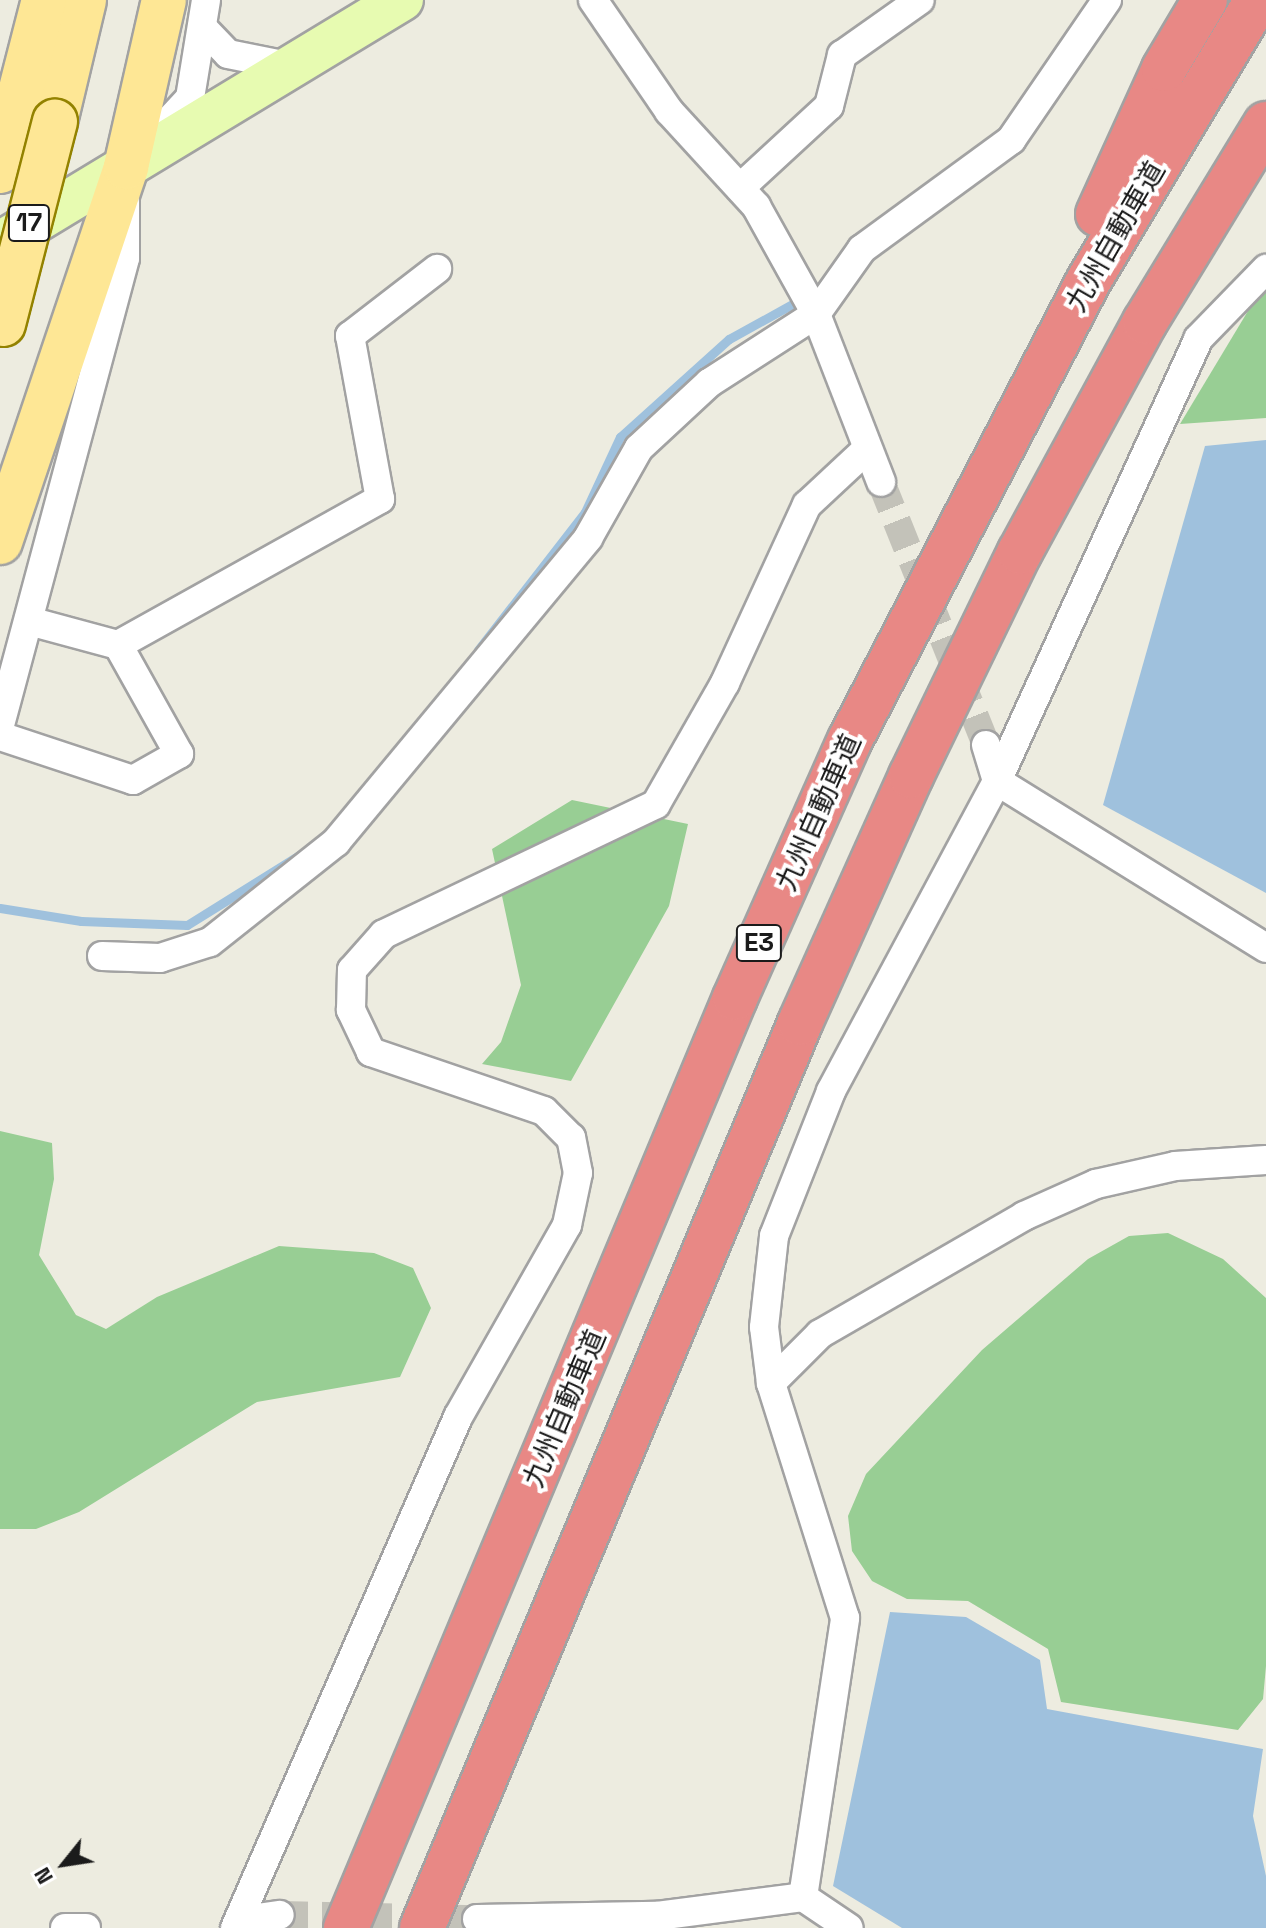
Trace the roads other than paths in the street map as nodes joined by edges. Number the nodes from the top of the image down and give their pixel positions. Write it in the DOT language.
graph roads {
  1 [pos="44,0"];
  2 [pos="84,0"];
  3 [pos="164,0"];
  4 [pos="402,0"];
  5 [pos="593,0"];
  6 [pos="920,0"];
  7 [pos="1107,0"];
  8 [pos="1205,0"];
  9 [pos="1257,0"];
  10 [pos="204,13"];
  11 [pos="288,66"];
  12 [pos="1266,124"];
  13 [pos="4,158"];
  14 [pos="126,167"];
  15 [pos="740,188"];
  16 [pos="0,243"];
  17 [pos="437,269"];
  18 [pos="1266,269"];
  19 [pos="816,314"];
  20 [pos="1,329"];
  21 [pos="867,449"];
  22 [pos="881,482"];
  23 [pos="960,519"];
  24 [pos="0,542"];
  25 [pos="29,621"];
  26 [pos="118,645"];
  27 [pos="0,725"];
  28 [pos="0,736"];
  29 [pos="986,745"];
  30 [pos="997,781"];
  31 [pos="1266,948"];
  32 [pos="102,956"];
  33 [pos="1266,1160"];
  34 [pos="771,1383"];
  35 [pos="803,1897"];
  36 [pos="280,1915"];
  37 [pos="485,1923"];
  38 [pos="239,1924"];
  39 [pos="65,1928"];
  40 [pos="86,1928"];
  41 [pos="346,1928"];
  42 [pos="422,1928"];
  43 [pos="849,1928"];
  1 -- 13 [label="main road"];
  2 -- 20 [label="main road, 17, bridge"];
  3 -- 14 [label="main road"];
  4 -- 11 [label="main road"];
  5 -- 15 [label="street"];
  6 -- 15 [label="street"];
  7 -- 19 [label="street"];
  8 -- 23 [label="highway"];
  9 -- 23 [label="highway, 九州自動車道 / E3"];
  10 -- 11 [label="street"];
  10 -- 14 [label="street"];
  11 -- 14 [label="main road"];
  12 -- 42 [label="highway, E3"];
  14 -- 16 [label="main road"];
  14 -- 24 [label="main road"];
  14 -- 25 [label="street"];
  15 -- 19 [label="street"];
  17 -- 26 [label="street"];
  18 -- 30 [label="street"];
  19 -- 21 [label="street"];
  19 -- 32 [label="street"];
  21 -- 22 [label="street"];
  21 -- 38 [label="street"];
  23 -- 41 [label="highway, 九州自動車道 / E3"];
  25 -- 26 [label="street"];
  25 -- 27 [label="street"];
  26 -- 28 [label="street"];
  29 -- 30 [label="street"];
  30 -- 31 [label="street"];
  30 -- 34 [label="street"];
  33 -- 34 [label="street"];
  34 -- 35 [label="street"];
  35 -- 37 [label="street"];
  35 -- 43 [label="street"];
  36 -- 38 [label="street"];
  39 -- 40 [label="street"];
}
